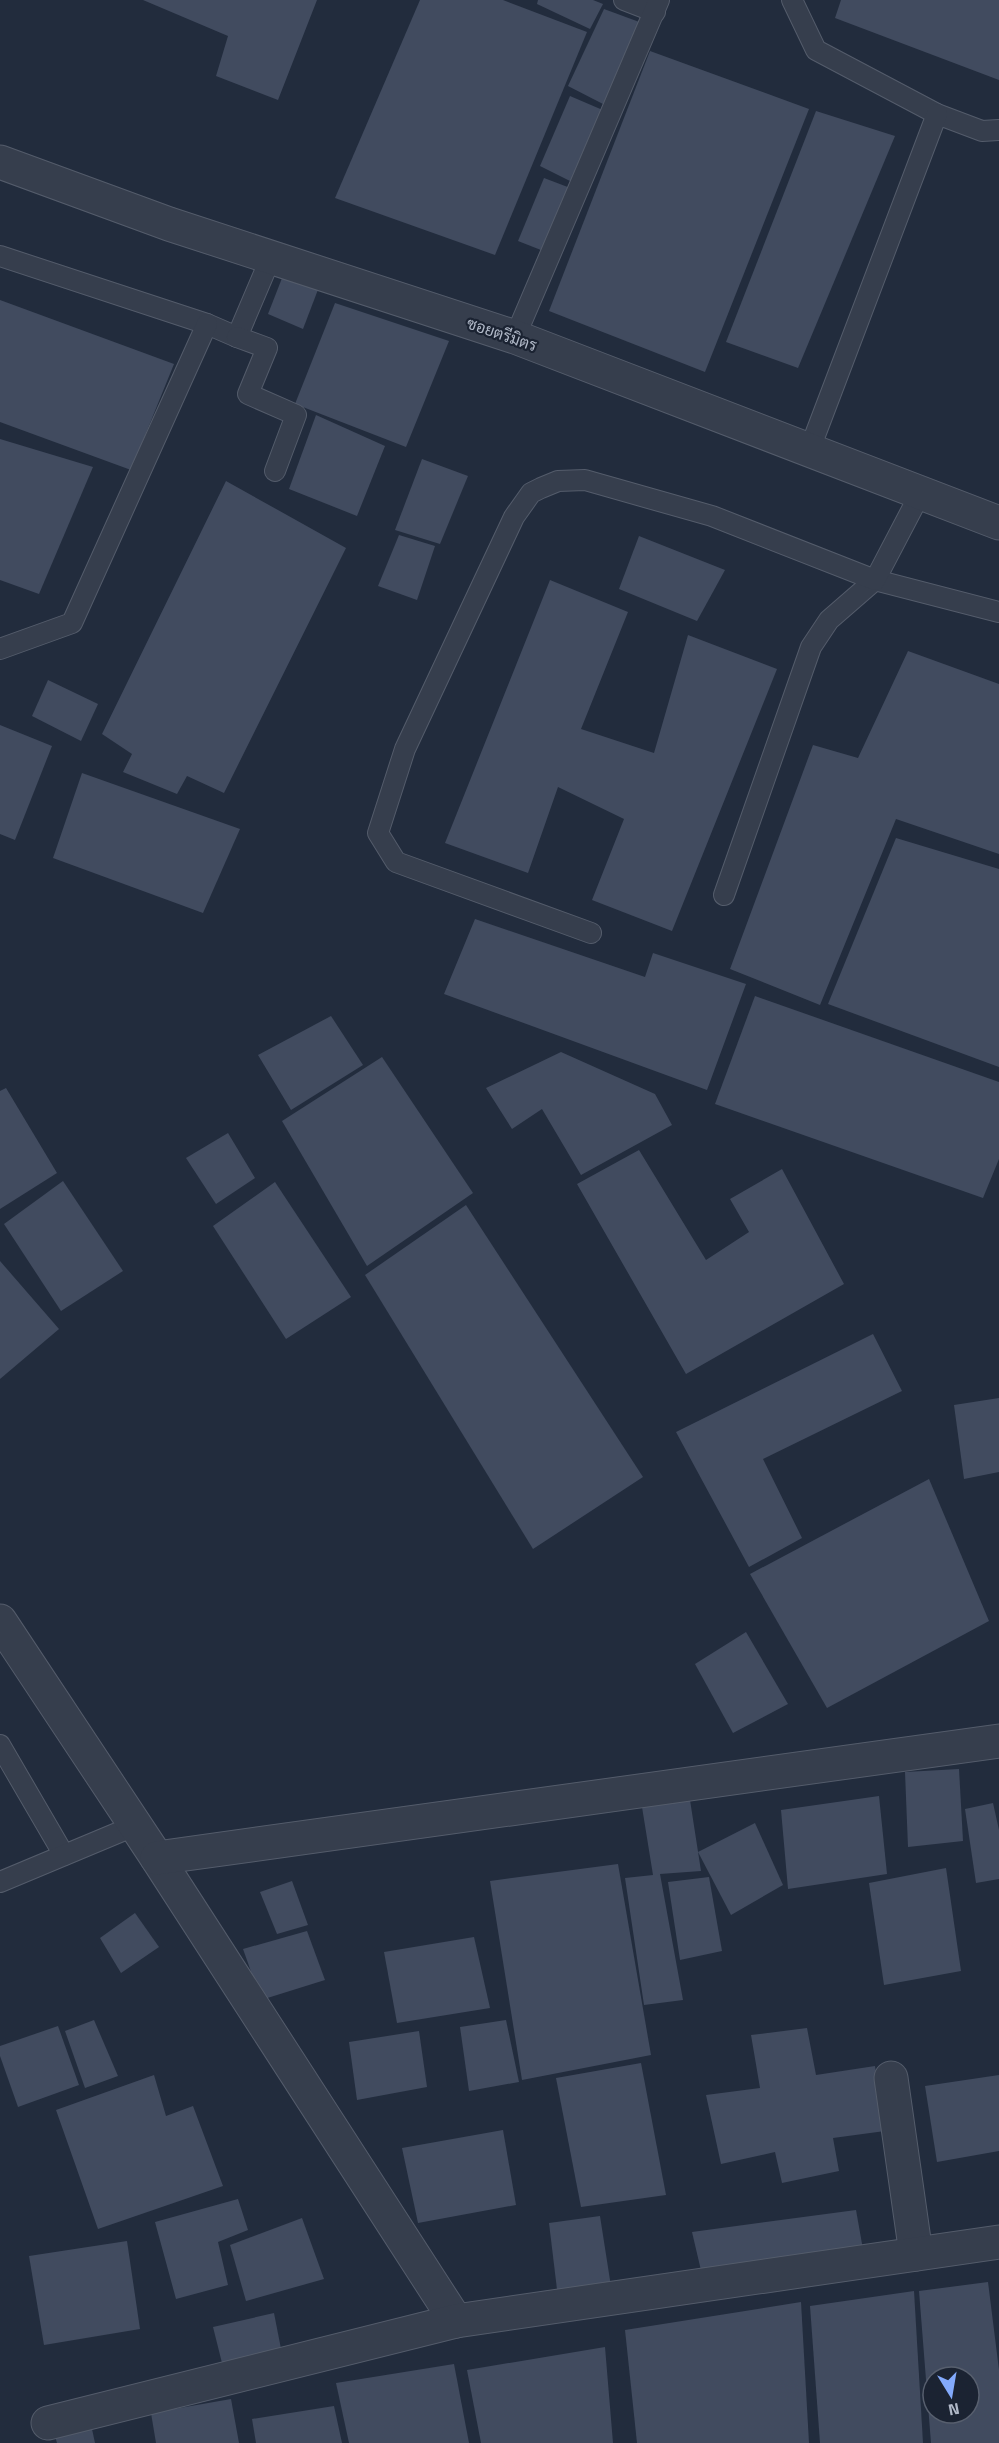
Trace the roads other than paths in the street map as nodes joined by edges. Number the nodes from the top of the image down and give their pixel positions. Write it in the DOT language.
graph roads {
  1 [pos="624,0"];
  2 [pos="792,0"];
  3 [pos="657,6"];
  4 [pos="937,114"];
  5 [pos="999,130"];
  6 [pos="0,162"];
  7 [pos="0,256"];
  8 [pos="271,257"];
  9 [pos="207,324"];
  10 [pos="237,337"];
  11 [pos="515,338"];
  12 [pos="809,451"];
  13 [pos="274,471"];
  14 [pos="920,494"];
  15 [pos="999,523"];
  16 [pos="875,580"];
  17 [pos="999,612"];
  18 [pos="0,649"];
  19 [pos="724,896"];
  20 [pos="591,933"];
  21 [pos="0,1621"];
  22 [pos="999,1741"];
  23 [pos="0,1745"];
  24 [pos="134,1826"];
  25 [pos="64,1855"];
  26 [pos="157,1858"];
  27 [pos="0,1882"];
  28 [pos="891,2078"];
  29 [pos="999,2242"];
  30 [pos="916,2254"];
  31 [pos="456,2321"];
  32 [pos="48,2423"];
  1 -- 3 [label="lane"];
  2 -- 4 [label="lane"];
  3 -- 11 [label="lane"];
  4 -- 5 [label="lane"];
  4 -- 12 [label="lane"];
  6 -- 8 [label="street, ซอยตรีมิตร"];
  7 -- 9 [label="lane"];
  8 -- 10 [label="lane"];
  8 -- 11 [label="street, ซอยตรีมิตร"];
  9 -- 10 [label="lane"];
  9 -- 18 [label="lane"];
  10 -- 13 [label="lane"];
  11 -- 12 [label="street, ซอยตรีมิตร"];
  12 -- 14 [label="street, ซอยตรีมิตร"];
  14 -- 15 [label="street, ซอยตรีมิตร"];
  14 -- 16 [label="lane"];
  16 -- 17 [label="lane"];
  16 -- 19 [label="lane"];
  16 -- 20 [label="lane"];
  21 -- 24 [label="street"];
  22 -- 26 [label="street"];
  23 -- 25 [label="lane"];
  24 -- 25 [label="lane"];
  24 -- 26 [label="street"];
  25 -- 27 [label="lane"];
  26 -- 31 [label="street"];
  28 -- 30 [label="street"];
  29 -- 30 [label="street"];
  30 -- 31 [label="street"];
  31 -- 32 [label="street"];
}
